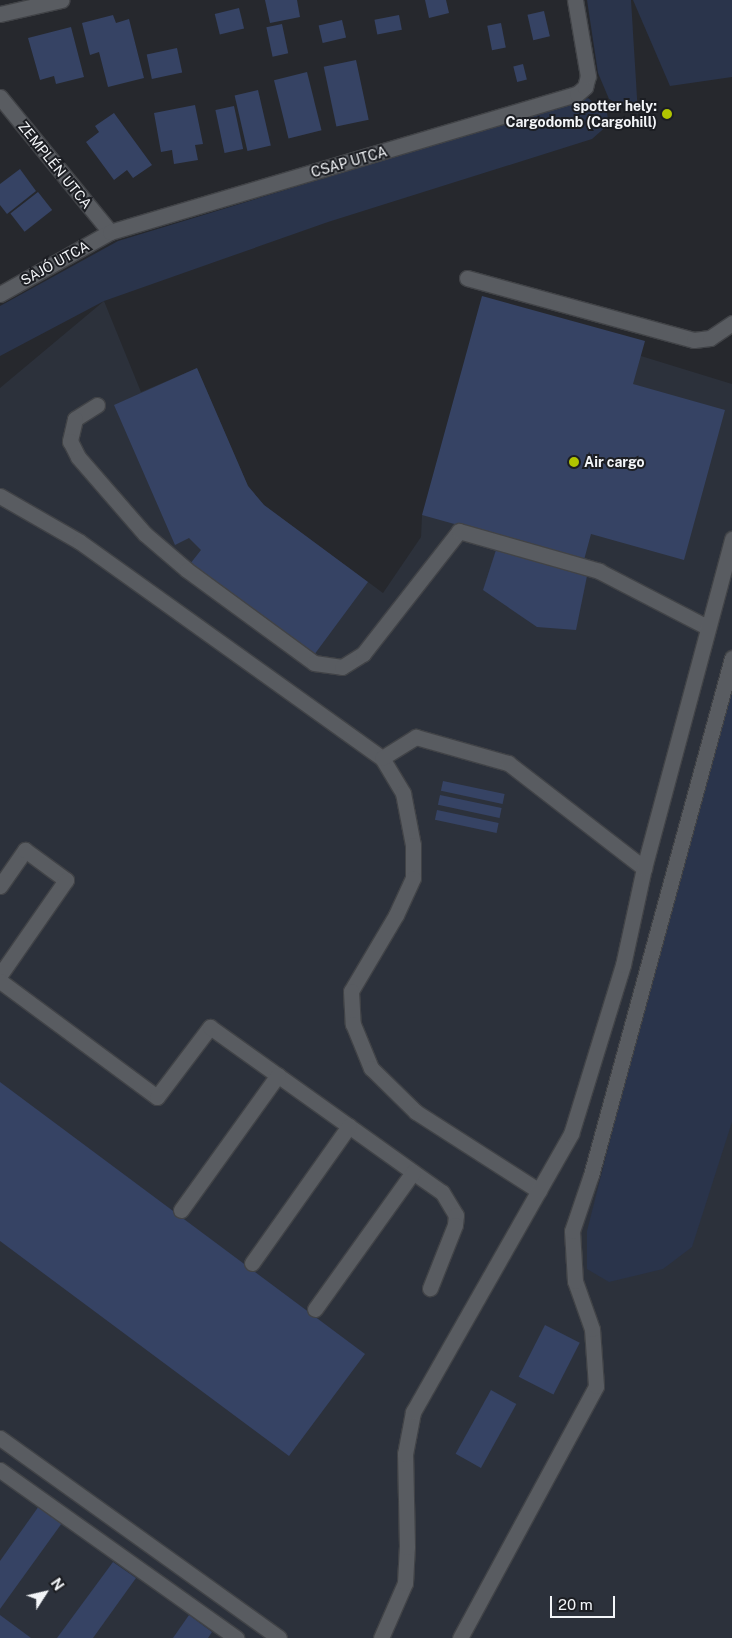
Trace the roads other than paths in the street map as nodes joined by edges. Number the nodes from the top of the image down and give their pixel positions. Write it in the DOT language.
graph roads {
  1 [pos="61,0"];
  2 [pos="575,0"];
  3 [pos="0,14"];
  4 [pos="0,97"];
  5 [pos="110,232"];
  6 [pos="467,278"];
  7 [pos="0,294"];
  8 [pos="732,323"];
  9 [pos="96,404"];
  10 [pos="0,496"];
  11 [pos="732,539"];
  12 [pos="707,627"];
  13 [pos="732,658"];
  14 [pos="382,758"];
  15 [pos="644,868"];
  16 [pos="0,886"];
  17 [pos="0,975"];
  18 [pos="0,981"];
  19 [pos="278,1075"];
  20 [pos="349,1126"];
  21 [pos="414,1172"];
  22 [pos="539,1191"];
  23 [pos="181,1210"];
  24 [pos="252,1263"];
  25 [pos="430,1288"];
  26 [pos="315,1309"];
  27 [pos="0,1438"];
  28 [pos="0,1470"];
  29 [pos="236,1638"];
  30 [pos="279,1638"];
  31 [pos="381,1638"];
  32 [pos="460,1638"];
  1 -- 3 [label="street"];
  2 -- 5 [label="street, CSAP UTCA"];
  4 -- 5 [label="street, ZEMPLÉN UTCA"];
  5 -- 7 [label="street, SAJÓ UTCA"];
  6 -- 8 [label="street"];
  9 -- 12 [label="street"];
  10 -- 14 [label="street"];
  11 -- 12 [label="street"];
  12 -- 15 [label="street"];
  13 -- 32 [label="street"];
  14 -- 15 [label="street"];
  14 -- 22 [label="street"];
  15 -- 22 [label="street"];
  16 -- 17 [label="street"];
  18 -- 19 [label="street"];
  19 -- 20 [label="street"];
  19 -- 23 [label="street"];
  20 -- 21 [label="street"];
  20 -- 24 [label="street"];
  21 -- 25 [label="street"];
  21 -- 26 [label="street"];
  22 -- 31 [label="street"];
  27 -- 30 [label="street"];
  28 -- 29 [label="street"];
}
